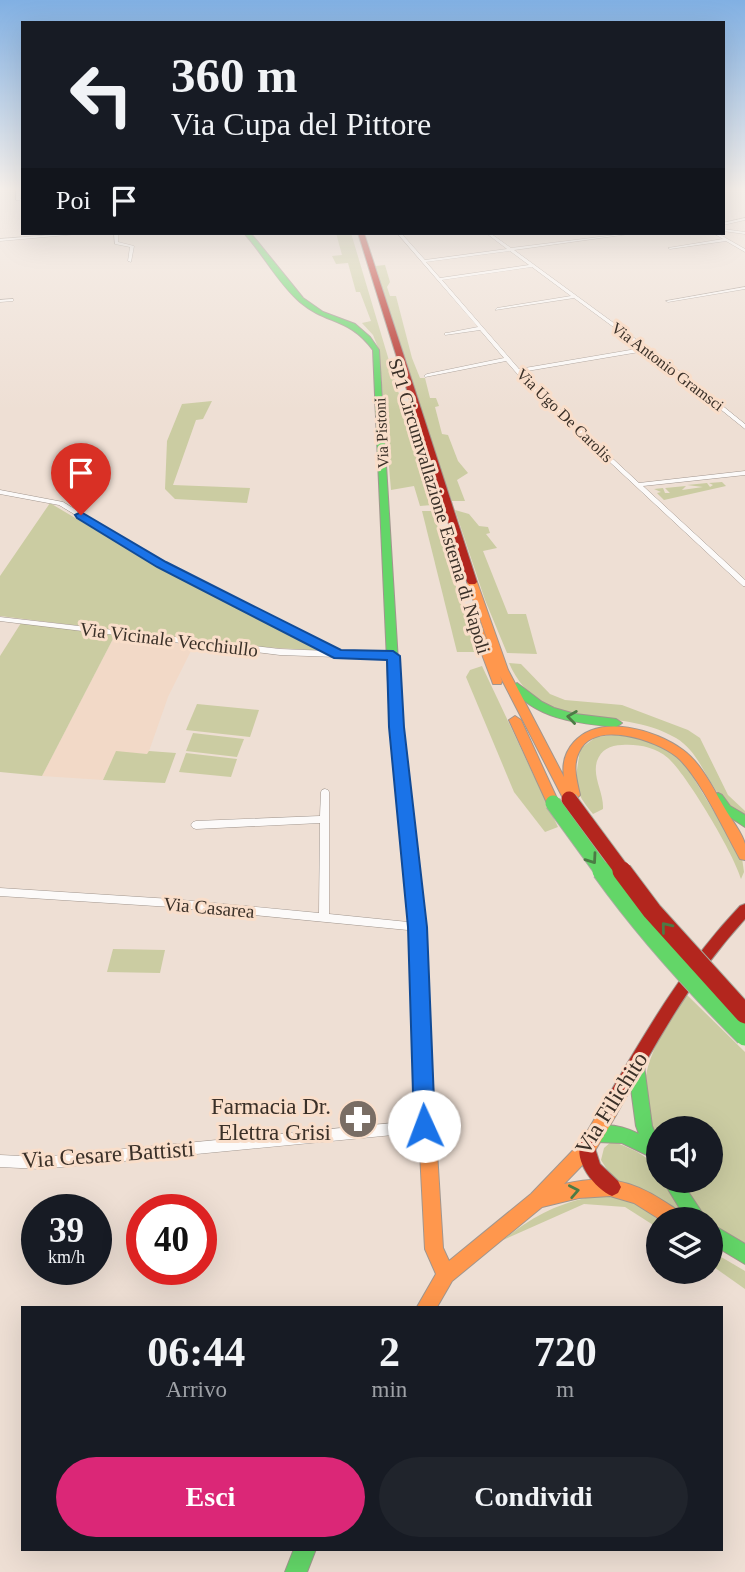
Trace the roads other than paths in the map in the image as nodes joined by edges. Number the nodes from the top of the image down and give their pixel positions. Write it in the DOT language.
graph roads {
  1 [pos="272,263"];
  2 [pos="364,263"];
  3 [pos="371,263"];
  4 [pos="425,263"];
  5 [pos="530,263"];
  6 [pos="534,266"];
  7 [pos="438,279"];
  8 [pos="745,288"];
  9 [pos="575,297"];
  10 [pos="11,300"];
  11 [pos="668,300"];
  12 [pos="0,301"];
  13 [pos="497,309"];
  14 [pos="481,328"];
  15 [pos="447,334"];
  16 [pos="646,349"];
  17 [pos="508,359"];
  18 [pos="517,371"];
  19 [pos="427,376"];
  20 [pos="745,427"];
  21 [pos="745,474"];
  22 [pos="638,485"];
  23 [pos="0,492"];
  24 [pos="745,584"];
  25 [pos="0,619"];
  26 [pos="339,654"];
  27 [pos="393,656"];
  28 [pos="503,670"];
  29 [pos="325,792"];
  30 [pos="567,802"];
  31 [pos="325,820"];
  32 [pos="745,822"];
  33 [pos="197,825"];
  34 [pos="745,855"];
  35 [pos="0,892"];
  36 [pos="745,909"];
  37 [pos="324,918"];
  38 [pos="418,927"];
  39 [pos="745,1014"];
  40 [pos="745,1036"];
  41 [pos="636,1066"];
  42 [pos="424,1126"];
  43 [pos="646,1129"];
  44 [pos="597,1134"];
  45 [pos="587,1148"];
  46 [pos="646,1149"];
  47 [pos="0,1161"];
  48 [pos="612,1187"];
  49 [pos="537,1200"];
  50 [pos="658,1207"];
  51 [pos="723,1241"];
  52 [pos="723,1252"];
  53 [pos="745,1255"];
  54 [pos="745,1265"];
  55 [pos="446,1275"];
  56 [pos="427,1306"];
  57 [pos="304,1551"];
  58 [pos="296,1572"];
  1 -- 27 [label="main road, Via Pistoni"];
  2 -- 30 [label="main road, SP1 Circumvallazione Esterna di Napoli"];
  3 -- 28 [label="main road, SP1 Circumvallazione Esterna di Napoli"];
  4 -- 7 [label="street, Via Ugo De Carolis"];
  5 -- 6 [label="street, Via Antonio Gramsci"];
  6 -- 7 [label="street"];
  6 -- 9 [label="street, Via Antonio Gramsci"];
  7 -- 14 [label="street, Via Ugo De Carolis"];
  8 -- 11 [label="street"];
  9 -- 13 [label="street"];
  9 -- 16 [label="street, Via Antonio Gramsci"];
  10 -- 12 [label="street"];
  14 -- 15 [label="street"];
  14 -- 17 [label="street, Via Ugo De Carolis"];
  16 -- 18 [label="street"];
  16 -- 20 [label="street, Via Antonio Gramsci"];
  17 -- 18 [label="street, Via Ugo De Carolis"];
  17 -- 19 [label="street"];
  18 -- 22 [label="street, Via Ugo De Carolis"];
  21 -- 22 [label="street"];
  22 -- 24 [label="street, Via Ugo De Carolis"];
  23 -- 26 [label="street"];
  25 -- 26 [label="street, Via Vicinale Vecchiullo"];
  26 -- 27 [label="street, Via Vicinale Vecchiullo"];
  27 -- 38 [label="main road, Via Pistoni"];
  28 -- 30 [label="main road, SP1 Circumvallazione Esterna di Napoli"];
  32 -- 28 [label="main road, one-way"];
  29 -- 31 [label="street"];
  30 -- 34 [label="main road"];
  39 -- 30 [label="main road, SP1 Circumvallazione Esterna di Napoli, one-way, bridge"];
  30 -- 40 [label="main road, SP1 Circumvallazione Esterna di Napoli, one-way, bridge"];
  31 -- 33 [label="street"];
  31 -- 37 [label="street"];
  35 -- 37 [label="street, Via Casarea"];
  36 -- 41 [label="main road, Via Filichito"];
  37 -- 38 [label="street, Via Casarea"];
  38 -- 42 [label="main road, Via Pistoni"];
  41 -- 43 [label="main road"];
  41 -- 44 [label="main road, Via Filichito"];
  42 -- 47 [label="street, Via Cesare Battisti"];
  42 -- 55 [label="main road, Via Pistoni"];
  44 -- 45 [label="main road, Via Filichito"];
  44 -- 46 [label="main road"];
  45 -- 48 [label="main road"];
  45 -- 49 [label="main road, Via Filichito"];
  49 -- 48 [label="main road, one-way"];
  48 -- 50 [label="main road"];
  49 -- 55 [label="main road, Via Filichito"];
  51 -- 53 [label="main road"];
  52 -- 54 [label="main road"];
  55 -- 56 [label="main road, Via Filichito"];
  57 -- 58 [label="main road"];
}
